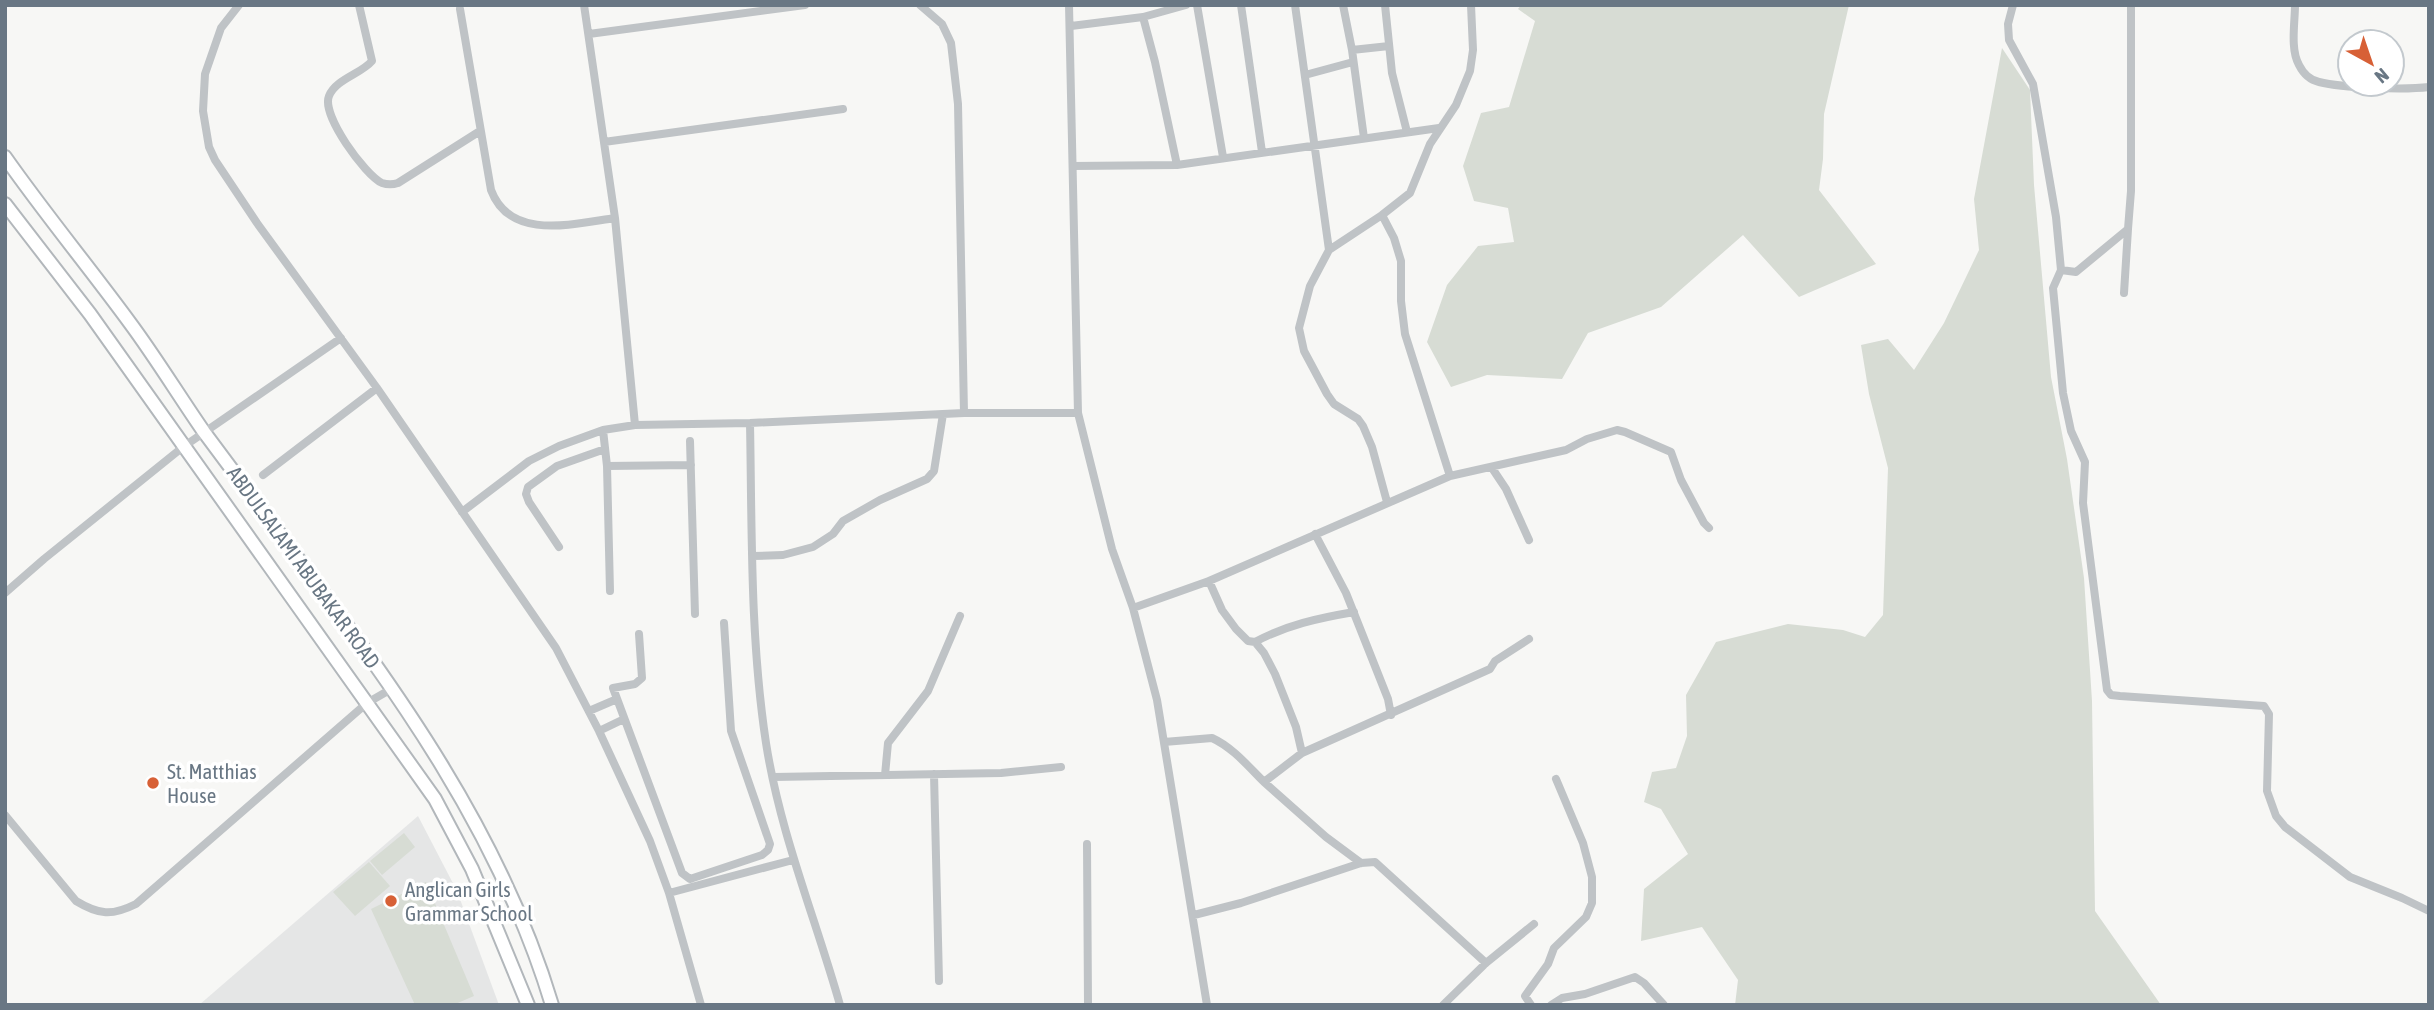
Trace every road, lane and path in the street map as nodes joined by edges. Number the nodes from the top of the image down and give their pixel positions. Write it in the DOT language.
graph roads {
  1 [pos="239,5"];
  2 [pos="359,5"];
  3 [pos="584,5"];
  4 [pos="805,5"];
  5 [pos="920,5"];
  6 [pos="1069,5"];
  7 [pos="1186,5"];
  8 [pos="1197,5"];
  9 [pos="1241,5"];
  10 [pos="1295,5"];
  11 [pos="1343,5"];
  12 [pos="1385,5"];
  13 [pos="1471,5"];
  14 [pos="2013,5"];
  15 [pos="2131,5"];
  16 [pos="2295,5"];
  17 [pos="460,9"];
  18 [pos="1143,18"];
  19 [pos="1070,26"];
  20 [pos="589,34"];
  21 [pos="1389,46"];
  22 [pos="1352,50"];
  23 [pos="1353,62"];
  24 [pos="1305,75"];
  25 [pos="2429,87"];
  26 [pos="843,109"];
  27 [pos="1439,128"];
  28 [pos="480,131"];
  29 [pos="1408,132"];
  30 [pos="1364,138"];
  31 [pos="604,142"];
  32 [pos="1315,145"];
  33 [pos="1262,152"];
  34 [pos="5,157"];
  35 [pos="1223,157"];
  36 [pos="1177,165"];
  37 [pos="1073,166"];
  38 [pos="5,204"];
  39 [pos="1382,215"];
  40 [pos="615,218"];
  41 [pos="2128,229"];
  42 [pos="1329,250"];
  43 [pos="2061,270"];
  44 [pos="2124,293"];
  45 [pos="341,338"];
  46 [pos="377,388"];
  47 [pos="964,413"];
  48 [pos="1079,413"];
  49 [pos="943,414"];
  50 [pos="750,423"];
  51 [pos="635,425"];
  52 [pos="603,430"];
  53 [pos="205,432"];
  54 [pos="690,441"];
  55 [pos="183,447"];
  56 [pos="605,449"];
  57 [pos="691,465"];
  58 [pos="607,466"];
  59 [pos="1492,468"];
  60 [pos="263,475"];
  61 [pos="1450,477"];
  62 [pos="1387,502"];
  63 [pos="462,512"];
  64 [pos="1709,528"];
  65 [pos="1315,534"];
  66 [pos="1529,540"];
  67 [pos="559,547"];
  68 [pos="753,556"];
  69 [pos="1209,581"];
  70 [pos="610,591"];
  71 [pos="5,593"];
  72 [pos="1133,608"];
  73 [pos="1354,612"];
  74 [pos="695,614"];
  75 [pos="960,616"];
  76 [pos="724,623"];
  77 [pos="639,634"];
  78 [pos="1529,639"];
  79 [pos="1255,642"];
  80 [pos="393,688"];
  81 [pos="617,699"];
  82 [pos="367,704"];
  83 [pos="589,711"];
  84 [pos="1391,715"];
  85 [pos="624,719"];
  86 [pos="599,731"];
  87 [pos="1164,742"];
  88 [pos="1302,753"];
  89 [pos="1061,767"];
  90 [pos="934,774"];
  91 [pos="885,775"];
  92 [pos="774,776"];
  93 [pos="1556,779"];
  94 [pos="1264,782"];
  95 [pos="5,815"];
  96 [pos="1087,845"];
  97 [pos="793,860"];
  98 [pos="1361,863"];
  99 [pos="668,893"];
  100 [pos="2429,911"];
  101 [pos="1194,915"];
  102 [pos="1534,924"];
  103 [pos="1486,963"];
  104 [pos="939,981"];
  105 [pos="528,1005"];
  106 [pos="552,1005"];
  107 [pos="701,1005"];
  108 [pos="840,1005"];
  109 [pos="1088,1005"];
  110 [pos="1207,1005"];
  111 [pos="1443,1005"];
  112 [pos="1531,1005"];
  113 [pos="1551,1005"];
  114 [pos="1664,1005"];
  1 -- 45 [label="street"];
  2 -- 28 [label="street"];
  3 -- 20 [label="street"];
  4 -- 20 [label="street"];
  5 -- 47 [label="street"];
  6 -- 19 [label="street"];
  7 -- 18 [label="street"];
  8 -- 35 [label="street"];
  9 -- 33 [label="street"];
  10 -- 24 [label="street"];
  11 -- 22 [label="street"];
  12 -- 21 [label="street"];
  13 -- 27 [label="street"];
  14 -- 43 [label="street"];
  15 -- 41 [label="street"];
  16 -- 25 [label="street"];
  17 -- 28 [label="street"];
  18 -- 19 [label="street"];
  18 -- 36 [label="street"];
  19 -- 37 [label="street"];
  20 -- 31 [label="street"];
  21 -- 22 [label="street"];
  21 -- 29 [label="street"];
  22 -- 23 [label="street"];
  23 -- 24 [label="street"];
  23 -- 30 [label="street"];
  24 -- 32 [label="street"];
  26 -- 31 [label="street"];
  27 -- 29 [label="street"];
  27 -- 39 [label="street"];
  28 -- 40 [label="street"];
  29 -- 30 [label="street"];
  30 -- 32 [label="street"];
  31 -- 40 [label="street"];
  32 -- 33 [label="street"];
  32 -- 42 [label="street"];
  33 -- 35 [label="street"];
  34 -- 53 [label="main road, ABDULSALAMI ABUBAKAR ROAD"];
  35 -- 36 [label="street"];
  36 -- 37 [label="street"];
  37 -- 48 [label="street"];
  38 -- 55 [label="main road, ABDULSALAMI ABUBAKAR ROAD"];
  39 -- 42 [label="street"];
  39 -- 61 [label="street"];
  40 -- 51 [label="street"];
  41 -- 43 [label="street"];
  41 -- 44 [label="street"];
  42 -- 62 [label="street"];
  43 -- 100 [label="street"];
  45 -- 46 [label="street"];
  45 -- 53 [label="street"];
  46 -- 60 [label="street"];
  46 -- 63 [label="street"];
  47 -- 48 [label="street"];
  47 -- 49 [label="street"];
  48 -- 72 [label="street"];
  49 -- 50 [label="street"];
  49 -- 68 [label="street"];
  50 -- 51 [label="street"];
  50 -- 68 [label="street"];
  51 -- 52 [label="street"];
  52 -- 56 [label="street"];
  52 -- 63 [label="street"];
  53 -- 55 [label="street"];
  53 -- 80 [label="main road, ABDULSALAMI ABUBAKAR ROAD"];
  54 -- 57 [label="street"];
  55 -- 71 [label="street"];
  55 -- 82 [label="main road, ABDULSALAMI ABUBAKAR ROAD"];
  56 -- 58 [label="street"];
  56 -- 67 [label="street"];
  57 -- 58 [label="street"];
  57 -- 74 [label="street"];
  58 -- 70 [label="street"];
  59 -- 61 [label="street"];
  59 -- 64 [label="street"];
  59 -- 66 [label="street"];
  61 -- 62 [label="street"];
  62 -- 65 [label="street"];
  63 -- 83 [label="street"];
  65 -- 69 [label="street"];
  65 -- 73 [label="street"];
  68 -- 92 [label="street"];
  69 -- 72 [label="street"];
  69 -- 79 [label="street"];
  72 -- 87 [label="street"];
  73 -- 79 [label="street"];
  73 -- 84 [label="street"];
  75 -- 91 [label="street"];
  76 -- 85 [label="street"];
  77 -- 81 [label="street"];
  78 -- 84 [label="street"];
  79 -- 88 [label="street"];
  80 -- 82 [label="street"];
  80 -- 106 [label="main road, ABDULSALAMI ABUBAKAR ROAD"];
  81 -- 83 [label="street"];
  81 -- 85 [label="street"];
  82 -- 95 [label="street"];
  82 -- 105 [label="main road, ABDULSALAMI ABUBAKAR ROAD"];
  83 -- 86 [label="street"];
  84 -- 88 [label="street"];
  85 -- 86 [label="street"];
  86 -- 99 [label="street"];
  87 -- 94 [label="street"];
  87 -- 101 [label="street"];
  88 -- 94 [label="street"];
  89 -- 90 [label="street"];
  90 -- 91 [label="street"];
  90 -- 104 [label="street"];
  91 -- 92 [label="street"];
  92 -- 97 [label="street"];
  93 -- 112 [label="street"];
  94 -- 98 [label="street"];
  96 -- 109 [label="street"];
  97 -- 99 [label="street"];
  97 -- 108 [label="street"];
  98 -- 101 [label="street"];
  98 -- 103 [label="street"];
  99 -- 107 [label="street"];
  101 -- 110 [label="street"];
  102 -- 103 [label="street"];
  103 -- 111 [label="street"];
  113 -- 114 [label="street"];
}
